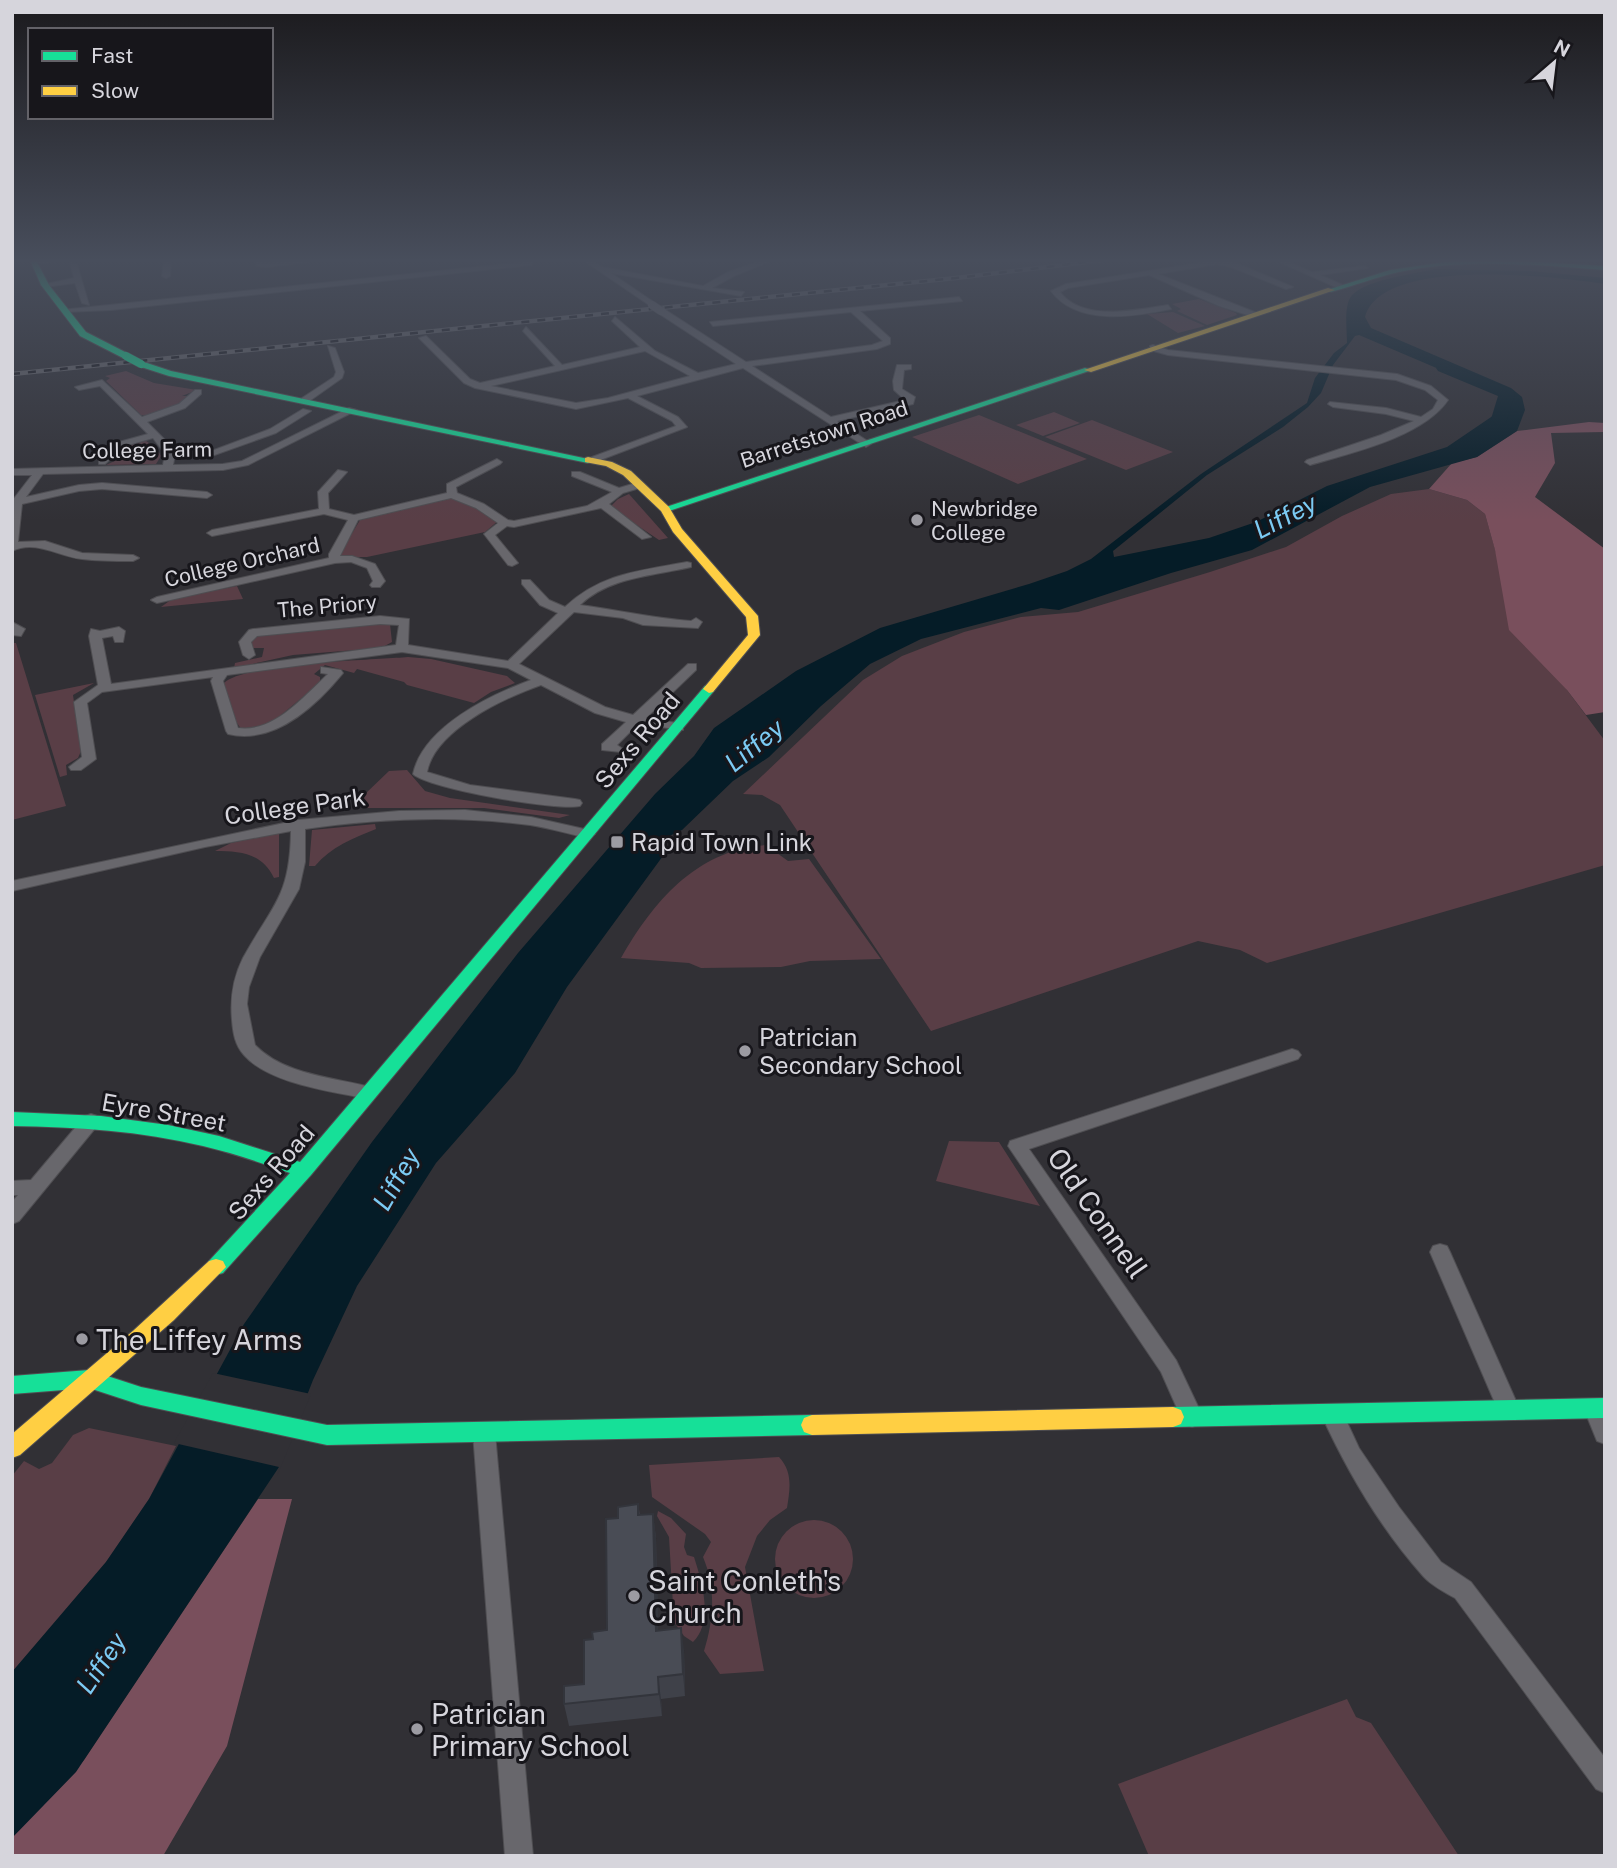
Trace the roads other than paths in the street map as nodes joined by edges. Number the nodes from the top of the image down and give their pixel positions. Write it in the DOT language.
graph roads {
  1 [pos="109,347"];
  2 [pos="432,347"];
  3 [pos="543,347"];
  4 [pos="719,347"];
  5 [pos="873,347"];
  6 [pos="331,348"];
  7 [pos="646,348"];
  8 [pos="1153,348"];
  9 [pos="745,364"];
  10 [pos="559,366"];
  11 [pos="908,367"];
  12 [pos="697,376"];
  13 [pos="478,386"];
  14 [pos="79,387"];
  15 [pos="198,392"];
  16 [pos="628,396"];
  17 [pos="1333,404"];
  18 [pos="306,405"];
  19 [pos="352,410"];
  20 [pos="1422,420"];
  21 [pos="141,421"];
  22 [pos="830,421"];
  23 [pos="154,435"];
  24 [pos="252,440"];
  25 [pos="866,444"];
  26 [pos="279,446"];
  27 [pos="203,456"];
  28 [pos="595,459"];
  29 [pos="102,461"];
  30 [pos="497,462"];
  31 [pos="1310,462"];
  32 [pos="167,468"];
  33 [pos="40,471"];
  34 [pos="12,472"];
  35 [pos="342,472"];
  36 [pos="576,474"];
  37 [pos="639,485"];
  38 [pos="619,491"];
  39 [pos="207,495"];
  40 [pos="452,495"];
  41 [pos="17,502"];
  42 [pos="603,504"];
  43 [pos="665,509"];
  44 [pos="324,511"];
  45 [pos="354,518"];
  46 [pos="13,521"];
  47 [pos="505,523"];
  48 [pos="212,533"];
  49 [pos="646,537"];
  50 [pos="13,547"];
  51 [pos="132,558"];
  52 [pos="335,560"];
  53 [pos="512,563"];
  54 [pos="688,565"];
  55 [pos="526,582"];
  56 [pos="376,585"];
  57 [pos="157,600"];
  58 [pos="571,610"];
  59 [pos="696,622"];
  60 [pos="120,632"];
  61 [pos="402,648"];
  62 [pos="249,655"];
  63 [pos="511,666"];
  64 [pos="325,670"];
  65 [pos="690,672"];
  66 [pos="222,673"];
  67 [pos="542,680"];
  68 [pos="105,688"];
  69 [pos="635,720"];
  70 [pos="678,727"];
  71 [pos="616,749"];
  72 [pos="76,767"];
  73 [pos="575,803"];
  74 [pos="298,824"];
  75 [pos="588,834"];
  76 [pos="12,887"];
  77 [pos="1292,1055"];
  78 [pos="368,1093"];
  79 [pos="12,1119"];
  80 [pos="91,1121"];
  81 [pos="304,1170"];
  82 [pos="36,1187"];
  83 [pos="12,1188"];
  84 [pos="12,1216"];
  85 [pos="1440,1252"];
  86 [pos="89,1379"];
  87 [pos="12,1385"];
  88 [pos="1600,1408"];
  89 [pos="1509,1410"];
  90 [pos="1332,1414"];
  91 [pos="1192,1417"];
  92 [pos="484,1433"];
  93 [pos="1605,1434"];
  94 [pos="12,1448"];
  95 [pos="1605,1780"];
  96 [pos="519,1856"];
  1 -- 18 [label="street, Sexs Road, bridge"];
  2 -- 13 [label="street"];
  3 -- 10 [label="street"];
  4 -- 9 [label="street, bridge"];
  5 -- 9 [label="street"];
  6 -- 18 [label="street, College Farm"];
  7 -- 10 [label="street"];
  7 -- 12 [label="street"];
  8 -- 20 [label="street"];
  8 -- 25 [label="street, Barretstown Road"];
  9 -- 12 [label="street"];
  9 -- 22 [label="street"];
  10 -- 13 [label="street"];
  11 -- 22 [label="street"];
  12 -- 16 [label="street"];
  13 -- 16 [label="street"];
  14 -- 21 [label="street"];
  15 -- 21 [label="street"];
  16 -- 28 [label="street"];
  17 -- 20 [label="street"];
  18 -- 19 [label="street, Sexs Road"];
  18 -- 24 [label="street, College Farm"];
  19 -- 26 [label="street, College Farm"];
  19 -- 28 [label="street, Sexs Road"];
  20 -- 31 [label="street"];
  21 -- 23 [label="street"];
  22 -- 25 [label="street"];
  23 -- 29 [label="street"];
  23 -- 32 [label="street"];
  24 -- 26 [label="street"];
  24 -- 27 [label="street, College Farm"];
  25 -- 43 [label="street, Barretstown Road"];
  26 -- 32 [label="street, College Farm"];
  28 -- 37 [label="street, Sexs Road"];
  30 -- 40 [label="street"];
  32 -- 33 [label="street, College Farm"];
  33 -- 34 [label="street, College Farm"];
  33 -- 41 [label="street"];
  35 -- 44 [label="street, College Orchard"];
  36 -- 38 [label="street"];
  37 -- 38 [label="street"];
  37 -- 43 [label="street, Sexs Road"];
  38 -- 42 [label="street"];
  39 -- 41 [label="street"];
  40 -- 45 [label="street, College Orchard"];
  40 -- 47 [label="street"];
  41 -- 46 [label="street"];
  42 -- 47 [label="street"];
  42 -- 49 [label="street"];
  43 -- 70 [label="street, Sexs Road"];
  44 -- 45 [label="street, College Orchard"];
  44 -- 48 [label="street, College Orchard"];
  45 -- 52 [label="street, College Orchard"];
  46 -- 50 [label="street"];
  47 -- 53 [label="street"];
  50 -- 51 [label="street"];
  52 -- 56 [label="street, College Orchard"];
  52 -- 57 [label="street, College Orchard"];
  54 -- 58 [label="street"];
  55 -- 58 [label="street"];
  58 -- 59 [label="street"];
  58 -- 63 [label="street"];
  60 -- 68 [label="street"];
  61 -- 62 [label="street, The Priory"];
  61 -- 63 [label="street, The Priory"];
  61 -- 66 [label="street, The Priory"];
  63 -- 67 [label="street, The Priory"];
  64 -- 66 [label="street"];
  65 -- 69 [label="street"];
  66 -- 68 [label="street, The Priory"];
  67 -- 69 [label="street, The Priory"];
  67 -- 73 [label="street"];
  68 -- 72 [label="street"];
  69 -- 70 [label="street, The Priory"];
  69 -- 71 [label="street"];
  70 -- 75 [label="street, Sexs Road"];
  74 -- 75 [label="street, College Park"];
  74 -- 76 [label="street, College Park"];
  74 -- 78 [label="street"];
  75 -- 78 [label="street, Sexs Road"];
  77 -- 91 [label="street, Old Connell"];
  78 -- 81 [label="street, Sexs Road"];
  79 -- 80 [label="street, Eyre Street"];
  80 -- 81 [label="street, Eyre Street"];
  80 -- 82 [label="street"];
  81 -- 86 [label="street, Sexs Road"];
  82 -- 83 [label="street"];
  82 -- 84 [label="street"];
  85 -- 89 [label="street"];
  86 -- 87 [label="street"];
  86 -- 92 [label="street"];
  86 -- 94 [label="street, Sexs Road"];
  88 -- 89 [label="street"];
  88 -- 93 [label="street"];
  89 -- 90 [label="street"];
  90 -- 91 [label="street"];
  90 -- 95 [label="street"];
  91 -- 92 [label="street"];
  92 -- 96 [label="street"];
}
